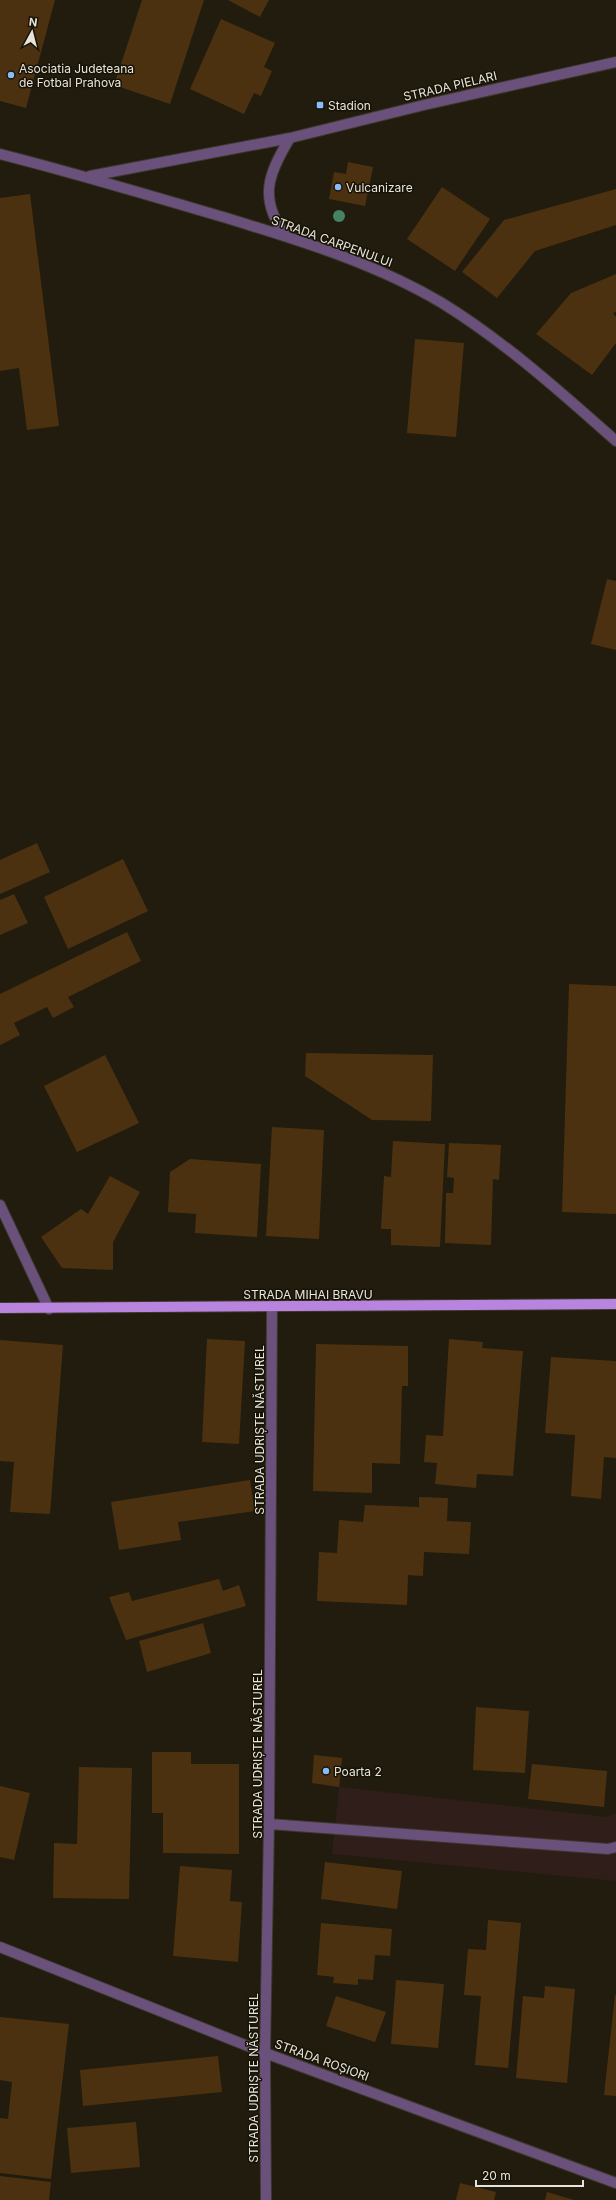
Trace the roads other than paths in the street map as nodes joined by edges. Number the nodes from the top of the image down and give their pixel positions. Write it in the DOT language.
graph roads {
  1 [pos="616,62"];
  2 [pos="290,138"];
  3 [pos="0,154"];
  4 [pos="88,176"];
  5 [pos="286,236"];
  6 [pos="616,441"];
  7 [pos="0,1205"];
  8 [pos="616,1304"];
  9 [pos="272,1307"];
  10 [pos="0,1308"];
  11 [pos="49,1309"];
  12 [pos="270,1824"];
  13 [pos="616,1847"];
  14 [pos="0,1947"];
  15 [pos="265,2053"];
  16 [pos="616,2183"];
  17 [pos="266,2200"];
  1 -- 2 [label="street, STRADA PIELARI"];
  2 -- 4 [label="street, STRADA PIELARI"];
  2 -- 5 [label="street"];
  3 -- 4 [label="street, STRADA PIELARI"];
  4 -- 5 [label="street, STRADA CARPENULUI"];
  5 -- 6 [label="street, STRADA CARPENULUI"];
  7 -- 11 [label="street"];
  8 -- 9 [label="main road, STRADA MIHAI BRAVU"];
  9 -- 11 [label="main road, STRADA MIHAI BRAVU"];
  9 -- 12 [label="street, STRADA UDRIȘTE NĂSTUREL"];
  10 -- 11 [label="main road, STRADA MIHAI BRAVU"];
  12 -- 13 [label="street"];
  12 -- 15 [label="street, STRADA UDRIȘTE NĂSTUREL"];
  14 -- 15 [label="street, STRADA ROȘIORI"];
  15 -- 16 [label="street, STRADA ROȘIORI"];
  15 -- 17 [label="street, STRADA UDRIȘTE NĂSTUREL"];
}
